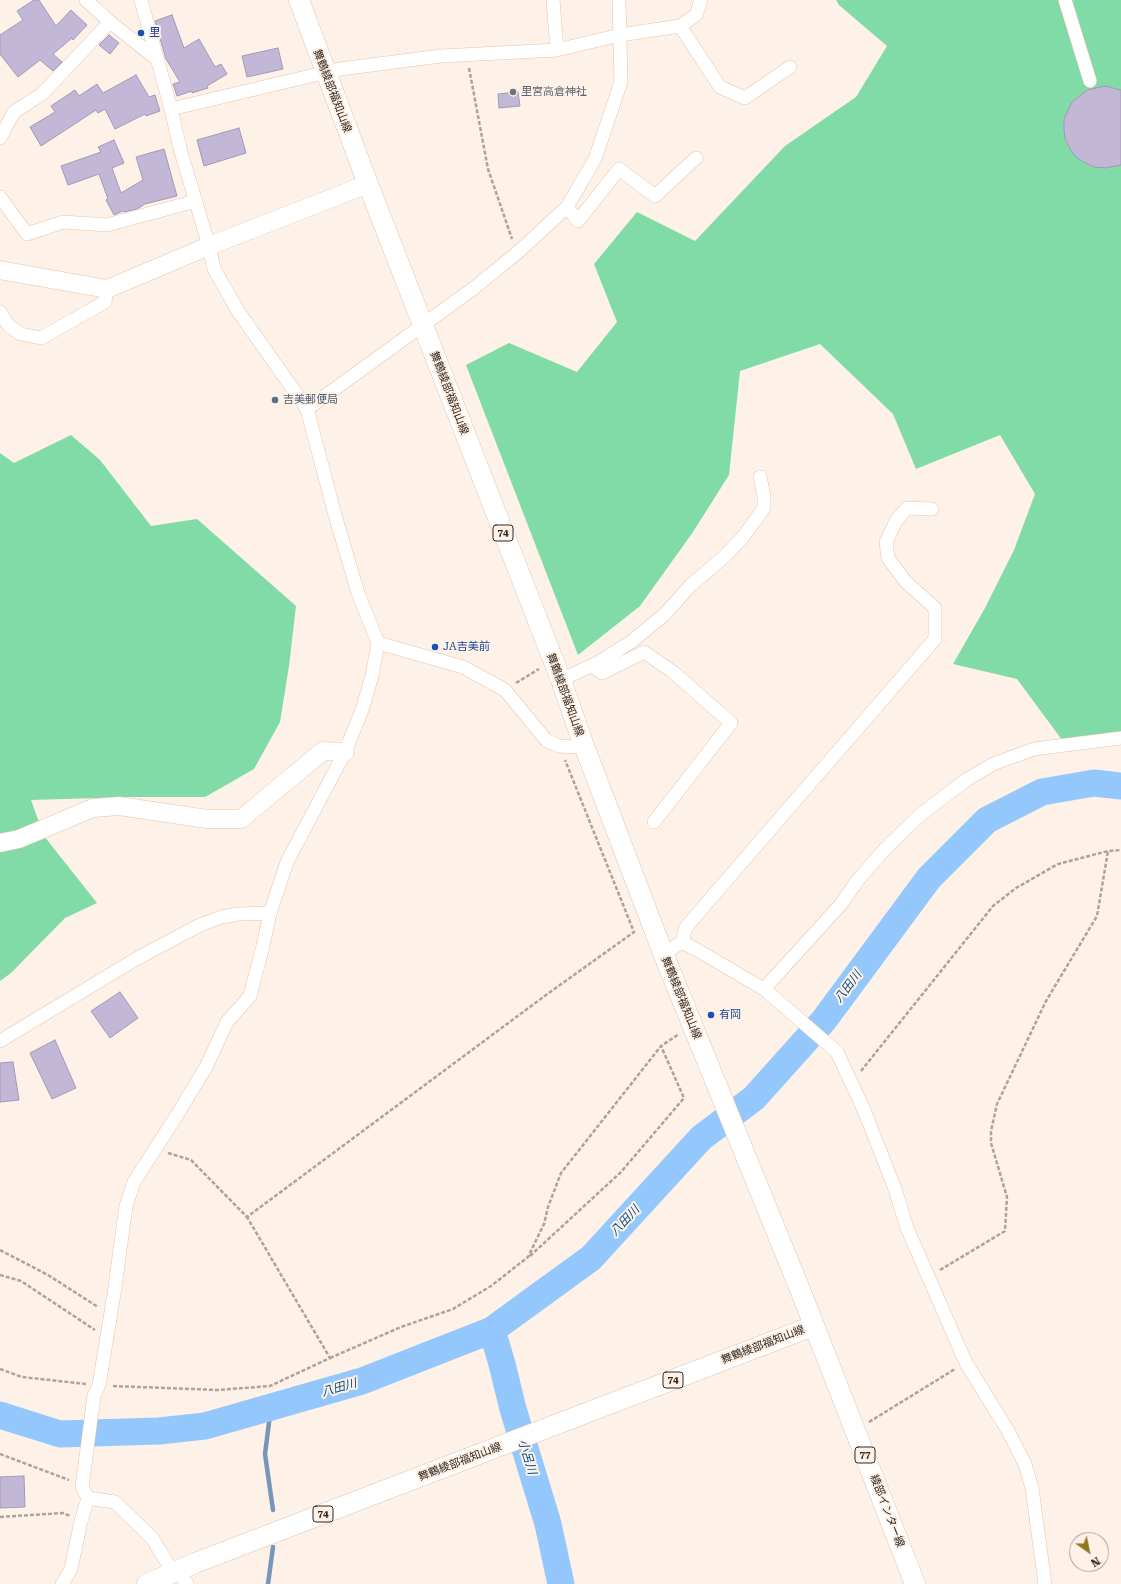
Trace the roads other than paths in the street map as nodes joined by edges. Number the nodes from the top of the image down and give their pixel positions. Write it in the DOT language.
graph roads {
  1 [pos="86,0"];
  2 [pos="140,0"];
  3 [pos="299,0"];
  4 [pos="552,0"];
  5 [pos="618,0"];
  6 [pos="701,0"];
  7 [pos="1065,0"];
  8 [pos="110,22"];
  9 [pos="680,26"];
  10 [pos="620,35"];
  11 [pos="557,50"];
  12 [pos="158,60"];
  13 [pos="790,67"];
  14 [pos="325,73"];
  15 [pos="1090,81"];
  16 [pos="171,109"];
  17 [pos="0,138"];
  18 [pos="696,158"];
  19 [pos="368,184"];
  20 [pos="0,197"];
  21 [pos="196,201"];
  22 [pos="568,207"];
  23 [pos="209,246"];
  24 [pos="0,270"];
  25 [pos="107,289"];
  26 [pos="0,312"];
  27 [pos="423,325"];
  28 [pos="307,409"];
  29 [pos="760,477"];
  30 [pos="932,509"];
  31 [pos="378,642"];
  32 [pos="592,666"];
  33 [pos="561,680"];
  34 [pos="1121,738"];
  35 [pos="583,743"];
  36 [pos="345,752"];
  37 [pos="654,822"];
  38 [pos="0,843"];
  39 [pos="270,913"];
  40 [pos="682,942"];
  41 [pos="663,953"];
  42 [pos="764,989"];
  43 [pos="0,1041"];
  44 [pos="813,1326"];
  45 [pos="88,1498"];
  46 [pos="182,1577"];
  47 [pos="62,1584"];
  48 [pos="147,1584"];
  49 [pos="915,1584"];
  50 [pos="1045,1584"];
  1 -- 8 [label="street"];
  2 -- 12 [label="street"];
  3 -- 14 [label="main road, 舞鶴綾部福知山線 / 74"];
  4 -- 11 [label="street"];
  5 -- 10 [label="street"];
  6 -- 9 [label="street"];
  7 -- 15 [label="street"];
  8 -- 12 [label="street"];
  8 -- 17 [label="street"];
  9 -- 10 [label="street"];
  9 -- 13 [label="street"];
  10 -- 11 [label="street"];
  10 -- 22 [label="street"];
  11 -- 14 [label="street"];
  12 -- 16 [label="street"];
  14 -- 16 [label="street"];
  14 -- 19 [label="main road, 舞鶴綾部福知山線 / 74"];
  16 -- 21 [label="street"];
  18 -- 22 [label="street"];
  19 -- 23 [label="street"];
  19 -- 27 [label="main road, 舞鶴綾部福知山線 / 74"];
  20 -- 21 [label="street"];
  21 -- 23 [label="street"];
  22 -- 27 [label="street"];
  23 -- 25 [label="street"];
  23 -- 28 [label="street"];
  24 -- 25 [label="street"];
  25 -- 26 [label="street"];
  27 -- 28 [label="street"];
  27 -- 33 [label="main road, 舞鶴綾部福知山線 / 74"];
  28 -- 31 [label="street"];
  29 -- 32 [label="street"];
  30 -- 40 [label="street"];
  31 -- 35 [label="street"];
  31 -- 36 [label="street"];
  32 -- 33 [label="street"];
  32 -- 37 [label="street"];
  33 -- 35 [label="main road, 舞鶴綾部福知山線 / 74"];
  34 -- 42 [label="street"];
  35 -- 41 [label="main road, 舞鶴綾部福知山線 / 74"];
  36 -- 38 [label="street"];
  36 -- 39 [label="street"];
  39 -- 43 [label="street"];
  39 -- 45 [label="street"];
  40 -- 41 [label="street"];
  40 -- 42 [label="street"];
  41 -- 44 [label="main road, 舞鶴綾部福知山線 / 74"];
  42 -- 50 [label="street"];
  44 -- 46 [label="main road, 舞鶴綾部福知山線 / 74"];
  44 -- 49 [label="main road, 綾部インター線 / 77"];
  45 -- 46 [label="street"];
  45 -- 47 [label="street"];
  46 -- 48 [label="main road, 舞鶴綾部福知山線 / 74"];
}
